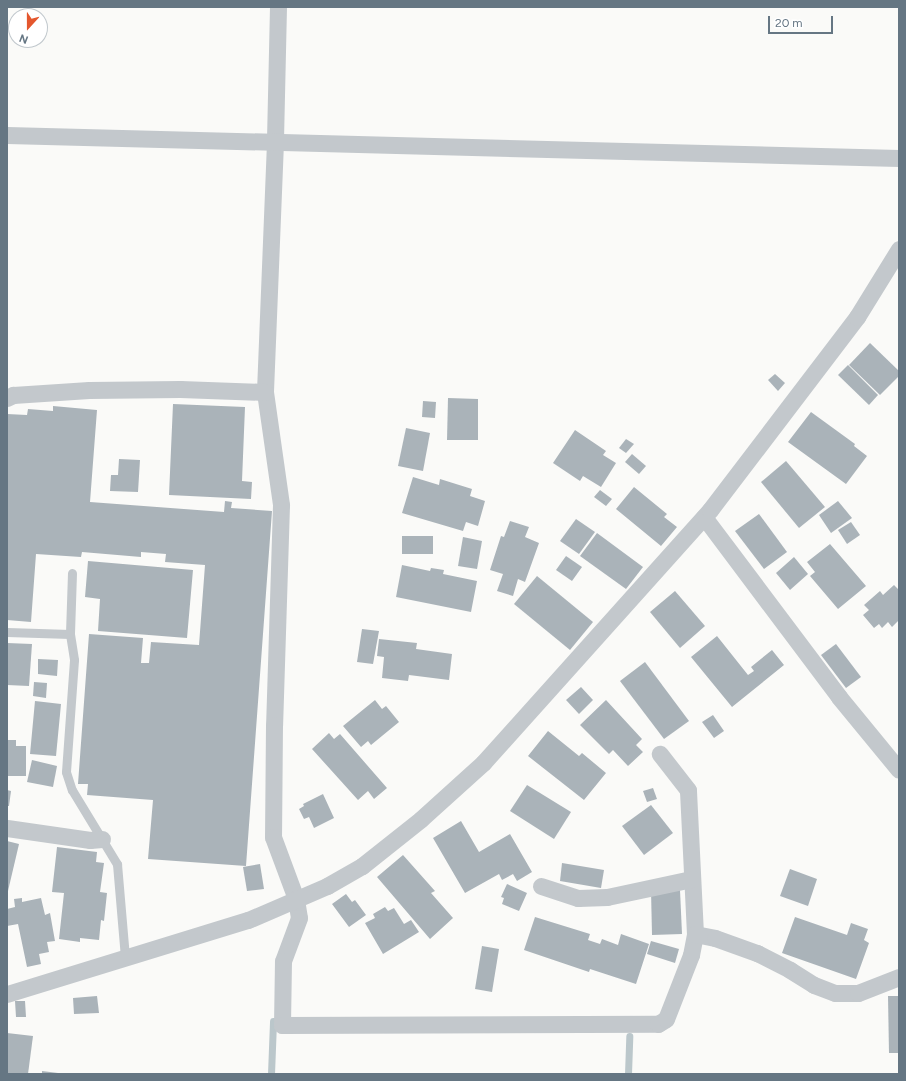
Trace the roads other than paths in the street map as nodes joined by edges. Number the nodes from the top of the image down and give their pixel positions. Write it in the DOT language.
graph roads {
  1 [pos="278,7"];
  2 [pos="7,135"];
  3 [pos="275,142"];
  4 [pos="899,158"];
  5 [pos="899,250"];
  6 [pos="265,392"];
  7 [pos="7,398"];
  8 [pos="704,517"];
  9 [pos="72,573"];
  10 [pos="7,632"];
  11 [pos="70,634"];
  12 [pos="660,754"];
  13 [pos="899,770"];
  14 [pos="7,828"];
  15 [pos="102,839"];
  16 [pos="692,879"];
  17 [pos="541,886"];
  18 [pos="296,899"];
  19 [pos="695,934"];
  20 [pos="125,958"];
  21 [pos="899,977"];
  22 [pos="7,994"];
  1 -- 3 [label="street"];
  2 -- 3 [label="street"];
  3 -- 4 [label="street"];
  3 -- 6 [label="street"];
  5 -- 8 [label="street"];
  6 -- 7 [label="street"];
  6 -- 18 [label="street"];
  8 -- 13 [label="street"];
  8 -- 18 [label="street"];
  9 -- 11 [label="lane"];
  10 -- 11 [label="lane"];
  11 -- 15 [label="lane"];
  12 -- 16 [label="street"];
  14 -- 15 [label="street"];
  15 -- 20 [label="lane"];
  16 -- 17 [label="street"];
  16 -- 19 [label="street"];
  18 -- 19 [label="street"];
  18 -- 20 [label="street"];
  19 -- 21 [label="street"];
  20 -- 22 [label="street"];
}
